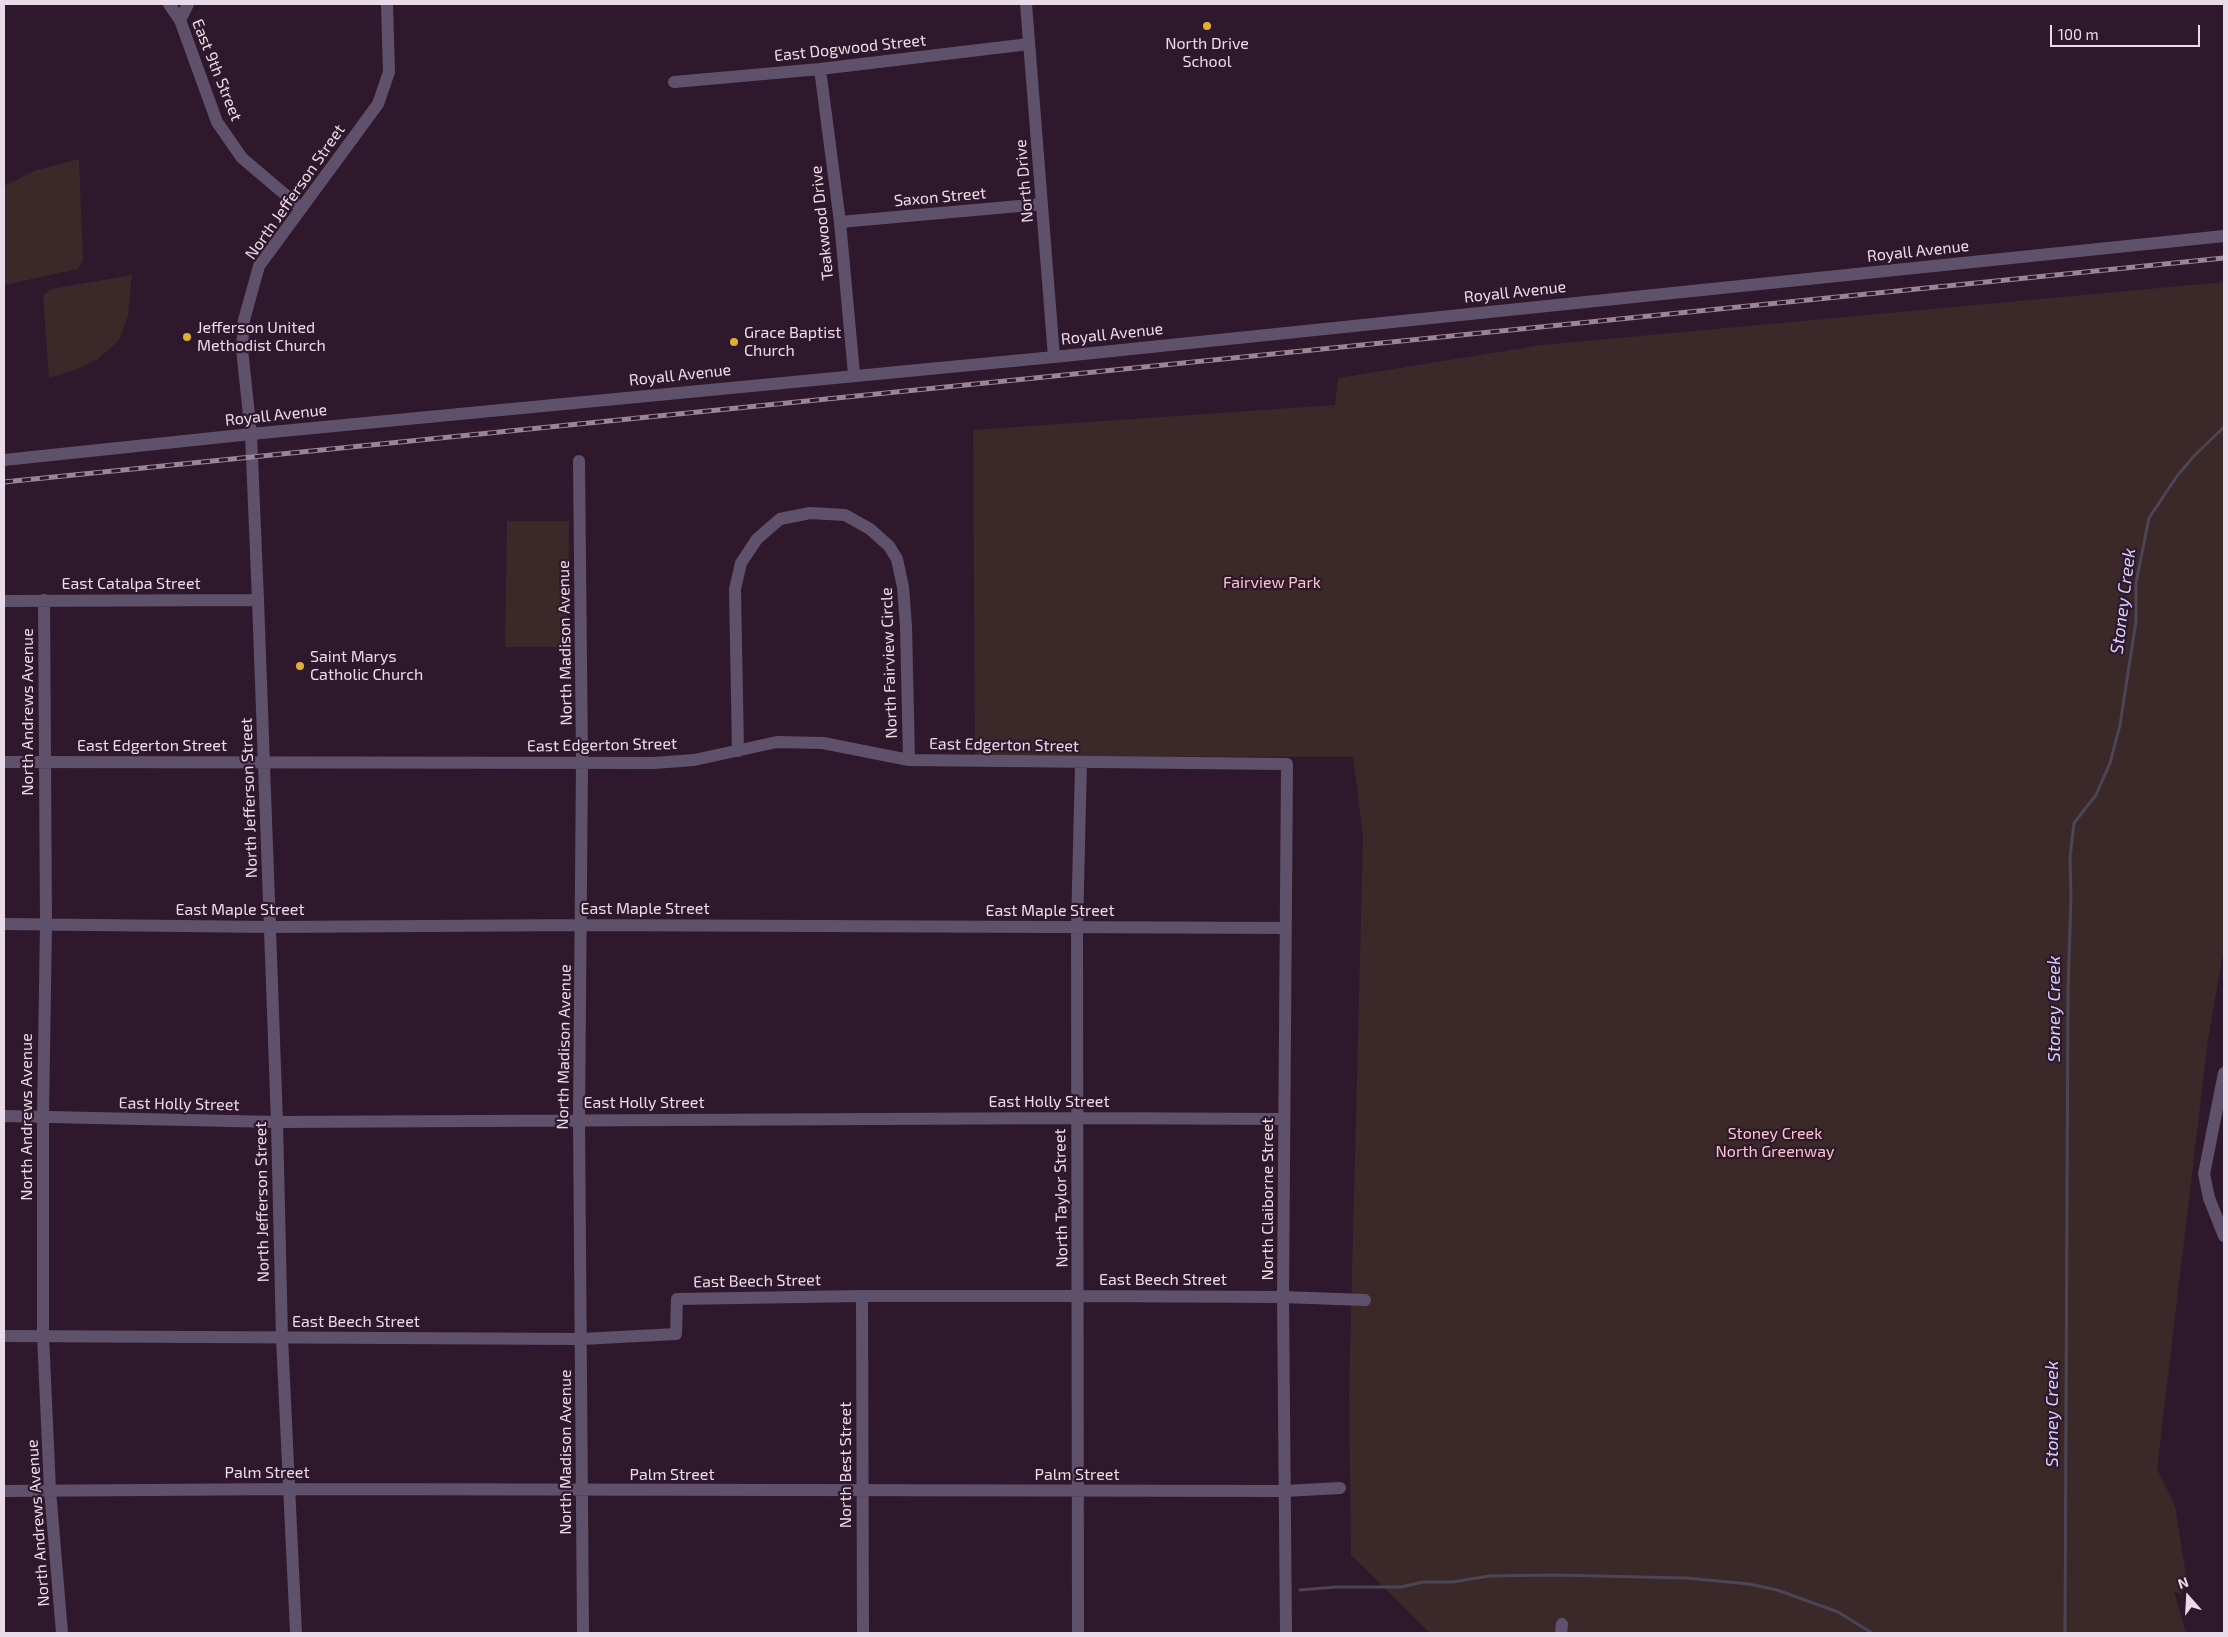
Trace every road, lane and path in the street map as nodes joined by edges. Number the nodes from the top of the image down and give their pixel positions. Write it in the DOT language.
graph roads {
  1 [pos="170,4"];
  2 [pos="188,4"];
  3 [pos="387,4"];
  4 [pos="1026,4"];
  5 [pos="180,20"];
  6 [pos="1029,44"];
  7 [pos="820,69"];
  8 [pos="674,82"];
  9 [pos="1042,204"];
  10 [pos="302,208"];
  11 [pos="840,222"];
  12 [pos="2224,236"];
  13 [pos="1054,356"];
  14 [pos="854,374"];
  15 [pos="251,434"];
  16 [pos="4,460"];
  17 [pos="579,462"];
  18 [pos="4,600"];
  19 [pos="44,600"];
  20 [pos="258,600"];
  21 [pos="738,751"];
  22 [pos="908,760"];
  23 [pos="4,762"];
  24 [pos="44,762"];
  25 [pos="582,762"];
  26 [pos="264,763"];
  27 [pos="1081,763"];
  28 [pos="1286,764"];
  29 [pos="4,924"];
  30 [pos="46,925"];
  31 [pos="582,925"];
  32 [pos="270,927"];
  33 [pos="1077,927"];
  34 [pos="1286,928"];
  35 [pos="2224,1073"];
  36 [pos="4,1116"];
  37 [pos="43,1116"];
  38 [pos="1077,1118"];
  39 [pos="579,1120"];
  40 [pos="1284,1120"];
  41 [pos="277,1122"];
  42 [pos="2224,1236"];
  43 [pos="862,1296"];
  44 [pos="1079,1296"];
  45 [pos="1283,1297"];
  46 [pos="1365,1300"];
  47 [pos="4,1336"];
  48 [pos="43,1336"];
  49 [pos="282,1338"];
  50 [pos="582,1339"];
  51 [pos="1340,1488"];
  52 [pos="291,1489"];
  53 [pos="50,1490"];
  54 [pos="4,1491"];
  55 [pos="582,1491"];
  56 [pos="862,1491"];
  57 [pos="1077,1491"];
  58 [pos="1285,1491"];
  59 [pos="62,1633"];
  60 [pos="296,1633"];
  61 [pos="583,1633"];
  62 [pos="863,1633"];
  63 [pos="1078,1633"];
  64 [pos="1286,1633"];
  1 -- 5 [label="street, East 9th Street"];
  2 -- 5 [label="street"];
  3 -- 10 [label="street, North Jefferson Street"];
  4 -- 6 [label="street, North Drive"];
  5 -- 10 [label="street, East 9th Street"];
  6 -- 7 [label="street, East Dogwood Street"];
  6 -- 9 [label="street, North Drive"];
  7 -- 8 [label="street, East Dogwood Street"];
  7 -- 11 [label="street, Teakwood Drive"];
  9 -- 11 [label="street, Saxon Street"];
  9 -- 13 [label="street, North Drive"];
  10 -- 15 [label="street, North Jefferson Street"];
  11 -- 14 [label="street, Teakwood Drive"];
  12 -- 13 [label="street, Royall Avenue"];
  13 -- 14 [label="street, Royall Avenue"];
  14 -- 15 [label="street, Royall Avenue"];
  15 -- 16 [label="street, Royall Avenue"];
  15 -- 20 [label="street, North Jefferson Street"];
  17 -- 25 [label="street, North Madison Avenue"];
  18 -- 19 [label="street, East Catalpa Street"];
  19 -- 20 [label="street, East Catalpa Street"];
  19 -- 24 [label="street, North Andrews Avenue"];
  20 -- 26 [label="street, North Jefferson Street"];
  21 -- 22 [label="street, East Edgerton Street"];
  21 -- 22 [label="street, North Fairview Circle"];
  21 -- 25 [label="street, East Edgerton Street"];
  22 -- 27 [label="street, East Edgerton Street"];
  23 -- 24 [label="street, East Edgerton Street"];
  24 -- 26 [label="street, East Edgerton Street"];
  24 -- 30 [label="street, North Andrews Avenue"];
  25 -- 26 [label="street, East Edgerton Street"];
  25 -- 31 [label="street, North Madison Avenue"];
  26 -- 32 [label="street, North Jefferson Street"];
  27 -- 28 [label="street, East Edgerton Street"];
  27 -- 33 [label="street, North Taylor Street"];
  28 -- 34 [label="street, North Claiborne Street"];
  29 -- 30 [label="street, East Maple Street"];
  30 -- 32 [label="street, East Maple Street"];
  30 -- 37 [label="street, North Andrews Avenue"];
  31 -- 32 [label="street, East Maple Street"];
  31 -- 33 [label="street, East Maple Street"];
  31 -- 39 [label="street, North Madison Avenue"];
  32 -- 41 [label="street, North Jefferson Street"];
  33 -- 34 [label="street, East Maple Street"];
  33 -- 38 [label="street, North Taylor Street"];
  34 -- 40 [label="street, North Claiborne Street"];
  35 -- 42 [label="street"];
  36 -- 37 [label="street, East Holly Street"];
  37 -- 41 [label="street, East Holly Street"];
  37 -- 48 [label="street, North Andrews Avenue"];
  38 -- 39 [label="street, East Holly Street"];
  38 -- 40 [label="street, East Holly Street"];
  38 -- 44 [label="street, North Taylor Street"];
  39 -- 41 [label="street, East Holly Street"];
  39 -- 50 [label="street, North Madison Avenue"];
  40 -- 45 [label="street, North Claiborne Street"];
  41 -- 49 [label="street, North Jefferson Street"];
  43 -- 44 [label="street, East Beech Street"];
  43 -- 50 [label="street, East Beech Street"];
  43 -- 56 [label="street, North Best Street"];
  44 -- 45 [label="street, East Beech Street"];
  44 -- 57 [label="street, North Taylor Street"];
  45 -- 46 [label="street, East Beech Street"];
  45 -- 58 [label="street, North Claiborne Street"];
  47 -- 48 [label="street, East Beech Street"];
  48 -- 49 [label="street, East Beech Street"];
  48 -- 53 [label="street, North Andrews Avenue"];
  49 -- 50 [label="street, East Beech Street"];
  49 -- 52 [label="street, North Jefferson Street"];
  50 -- 55 [label="street, North Madison Avenue"];
  51 -- 58 [label="street, Palm Street"];
  52 -- 53 [label="street, Palm Street"];
  52 -- 55 [label="street, Palm Street"];
  52 -- 60 [label="street, North Jefferson Street"];
  53 -- 54 [label="street, Palm Street"];
  53 -- 59 [label="street, North Andrews Avenue"];
  55 -- 56 [label="street, Palm Street"];
  55 -- 61 [label="street, North Madison Avenue"];
  56 -- 57 [label="street, Palm Street"];
  56 -- 62 [label="street, North Best Street"];
  57 -- 58 [label="street, Palm Street"];
  57 -- 63 [label="street, North Taylor Street"];
  58 -- 64 [label="street, North Claiborne Street"];
}
